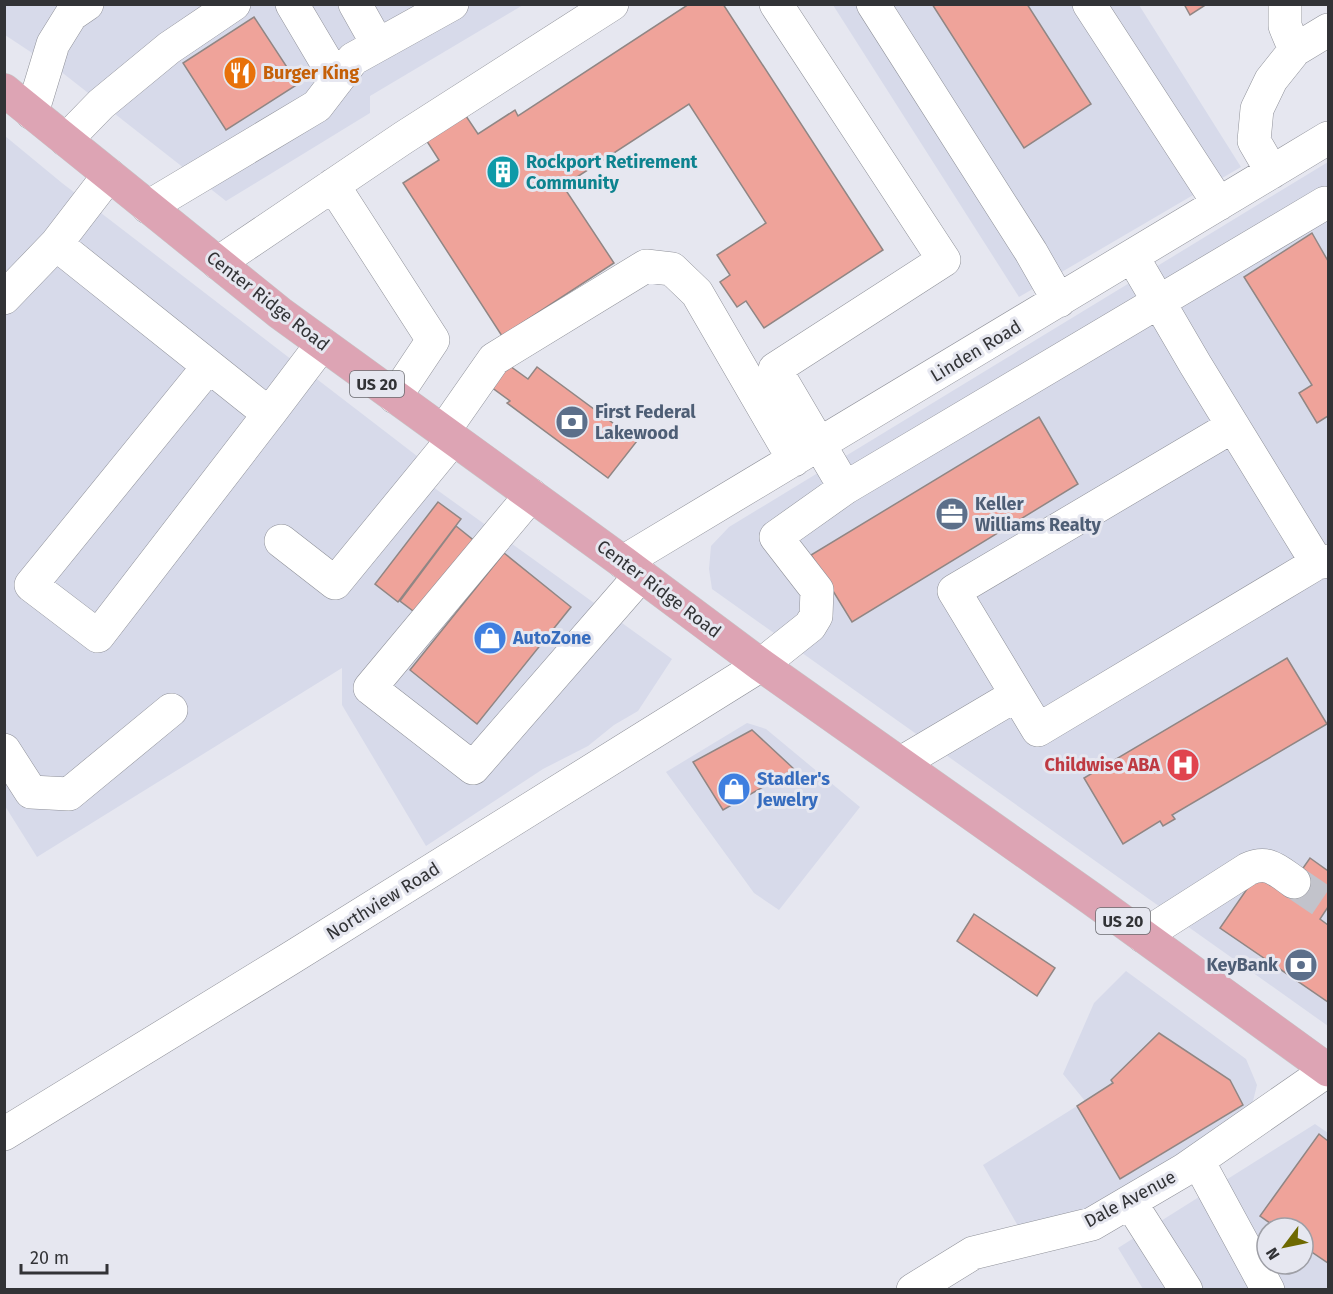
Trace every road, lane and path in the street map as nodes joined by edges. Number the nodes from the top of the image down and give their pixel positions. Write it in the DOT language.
graph roads {
  1 [pos="234,4"];
  2 [pos="292,4"];
  3 [pos="355,4"];
  4 [pos="452,4"];
  5 [pos="612,4"];
  6 [pos="776,4"];
  7 [pos="873,4"];
  8 [pos="1089,4"];
  9 [pos="1285,4"];
  10 [pos="72,8"];
  11 [pos="1329,30"];
  12 [pos="378,45"];
  13 [pos="1295,50"];
  14 [pos="337,80"];
  15 [pos="13,101"];
  16 [pos="1329,138"];
  17 [pos="66,140"];
  18 [pos="1272,172"];
  19 [pos="109,175"];
  20 [pos="333,185"];
  21 [pos="1325,203"];
  22 [pos="1219,204"];
  23 [pos="148,207"];
  24 [pos="56,244"];
  25 [pos="1132,256"];
  26 [pos="218,263"];
  27 [pos="4,298"];
  28 [pos="1059,301"];
  29 [pos="1159,301"];
  30 [pos="322,344"];
  31 [pos="209,366"];
  32 [pos="927,380"];
  33 [pos="395,397"];
  34 [pos="269,414"];
  35 [pos="951,425"];
  36 [pos="1233,426"];
  37 [pos="448,435"];
  38 [pos="807,452"];
  39 [pos="845,488"];
  40 [pos="531,495"];
  41 [pos="281,541"];
  42 [pos="1323,562"];
  43 [pos="632,569"];
  44 [pos="761,664"];
  45 [pos="1016,695"];
  46 [pos="171,710"];
  47 [pos="4,750"];
  48 [pos="901,764"];
  49 [pos="1293,882"];
  50 [pos="1143,936"];
  51 [pos="1328,1070"];
  52 [pos="4,1134"];
  53 [pos="1198,1161"];
  54 [pos="1130,1202"];
  55 [pos="913,1290"];
  56 [pos="1186,1290"];
  57 [pos="1268,1290"];
  1 -- 17 [label="street"];
  2 -- 14 [label="street"];
  3 -- 12 [label="street"];
  4 -- 12 [label="street"];
  5 -- 20 [label="street"];
  6 -- 38 [label="street"];
  7 -- 28 [label="street"];
  8 -- 22 [label="street"];
  9 -- 13 [label="street"];
  10 -- 15 [label="street"];
  11 -- 13 [label="street"];
  12 -- 14 [label="street"];
  13 -- 18 [label="street"];
  14 -- 23 [label="street"];
  15 -- 17 [label="main road, Center Ridge Road / US 20"];
  16 -- 18 [label="street, Linden Road"];
  17 -- 19 [label="main road, Center Ridge Road / US 20"];
  18 -- 22 [label="street, Linden Road"];
  19 -- 23 [label="main road, Center Ridge Road / US 20"];
  19 -- 24 [label="street"];
  20 -- 26 [label="street"];
  20 -- 33 [label="street"];
  21 -- 29 [label="street"];
  22 -- 25 [label="street, Linden Road"];
  23 -- 26 [label="main road, Center Ridge Road / US 20"];
  24 -- 27 [label="street"];
  24 -- 31 [label="street"];
  25 -- 28 [label="street, Linden Road"];
  25 -- 29 [label="street"];
  26 -- 30 [label="main road, Center Ridge Road / US 20"];
  28 -- 32 [label="street, Linden Road"];
  29 -- 35 [label="street"];
  29 -- 36 [label="street"];
  30 -- 33 [label="main road, Center Ridge Road / US 20"];
  30 -- 34 [label="street"];
  31 -- 34 [label="street"];
  31 -- 34 [label="street"];
  32 -- 35 [label="street"];
  32 -- 38 [label="street, Linden Road"];
  33 -- 37 [label="main road, Center Ridge Road / US 20"];
  35 -- 39 [label="street"];
  36 -- 42 [label="street"];
  36 -- 45 [label="street"];
  37 -- 38 [label="street"];
  37 -- 40 [label="main road, Center Ridge Road / US 20"];
  37 -- 41 [label="street"];
  38 -- 39 [label="street"];
  38 -- 43 [label="street, Linden Road"];
  39 -- 44 [label="street, Northview Road"];
  40 -- 43 [label="main road, Center Ridge Road / US 20"];
  40 -- 43 [label="street, Linden Road"];
  42 -- 45 [label="street"];
  43 -- 44 [label="main road, Center Ridge Road / US 20"];
  44 -- 48 [label="main road, Center Ridge Road / US 20"];
  44 -- 52 [label="street, Northview Road"];
  45 -- 48 [label="street"];
  46 -- 47 [label="street"];
  48 -- 50 [label="main road, Center Ridge Road / US 20"];
  49 -- 50 [label="street"];
  50 -- 51 [label="main road, Center Ridge Road / US 20"];
  51 -- 53 [label="street, Dale Avenue"];
  53 -- 54 [label="street, Dale Avenue"];
  53 -- 57 [label="street"];
  54 -- 55 [label="street, Dale Avenue"];
  54 -- 56 [label="street"];
}
